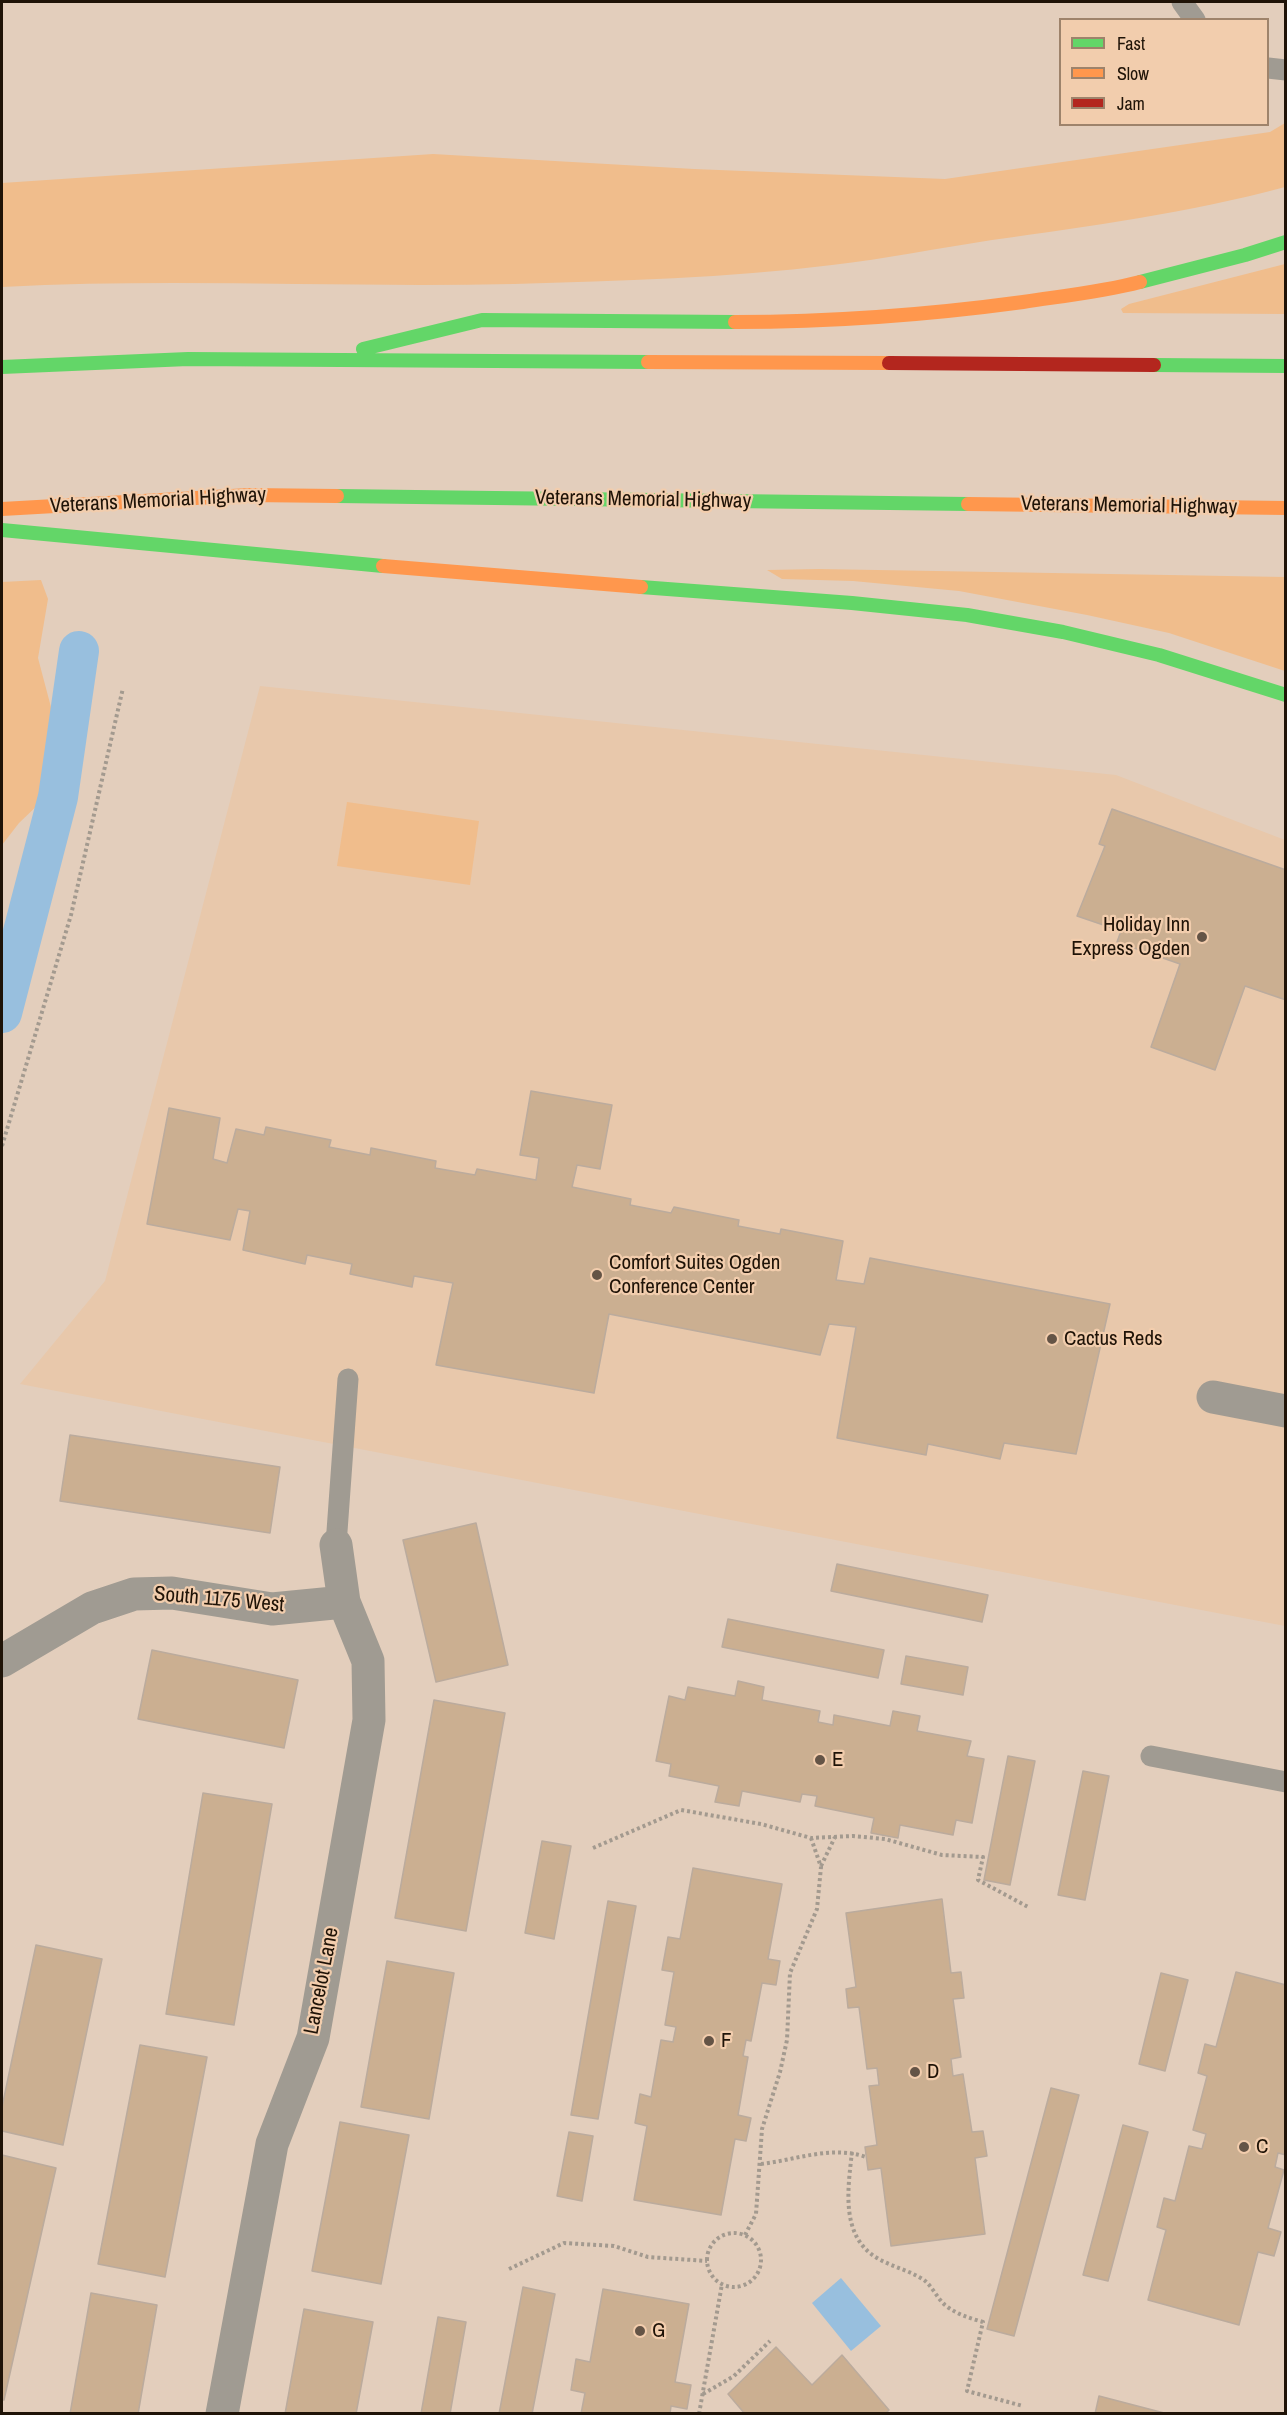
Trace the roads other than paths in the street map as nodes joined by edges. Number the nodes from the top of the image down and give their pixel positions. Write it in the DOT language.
graph roads {
  1 [pos="1182,2"];
  2 [pos="1194,18"];
  3 [pos="1269,68"];
  4 [pos="1286,70"];
  5 [pos="1286,242"];
  6 [pos="313,361"];
  7 [pos="2,366"];
  8 [pos="1286,366"];
  9 [pos="1286,508"];
  10 [pos="2,509"];
  11 [pos="2,530"];
  12 [pos="1286,695"];
  13 [pos="348,1379"];
  14 [pos="1213,1397"];
  15 [pos="1286,1411"];
  16 [pos="336,1545"];
  17 [pos="344,1602"];
  18 [pos="2,1660"];
  19 [pos="1151,1756"];
  20 [pos="1286,1782"];
  21 [pos="222,2414"];
  1 -- 2 [label="lane"];
  3 -- 4 [label="lane"];
  5 -- 6 [label="highway"];
  6 -- 7 [label="highway"];
  6 -- 8 [label="highway"];
  9 -- 10 [label="highway, Veterans Memorial Highway"];
  11 -- 12 [label="highway"];
  13 -- 16 [label="lane"];
  14 -- 15 [label="street"];
  16 -- 17 [label="street, Lancelot Lane"];
  17 -- 18 [label="street, South 1175 West"];
  17 -- 21 [label="street, Lancelot Lane"];
  19 -- 20 [label="lane"];
}
